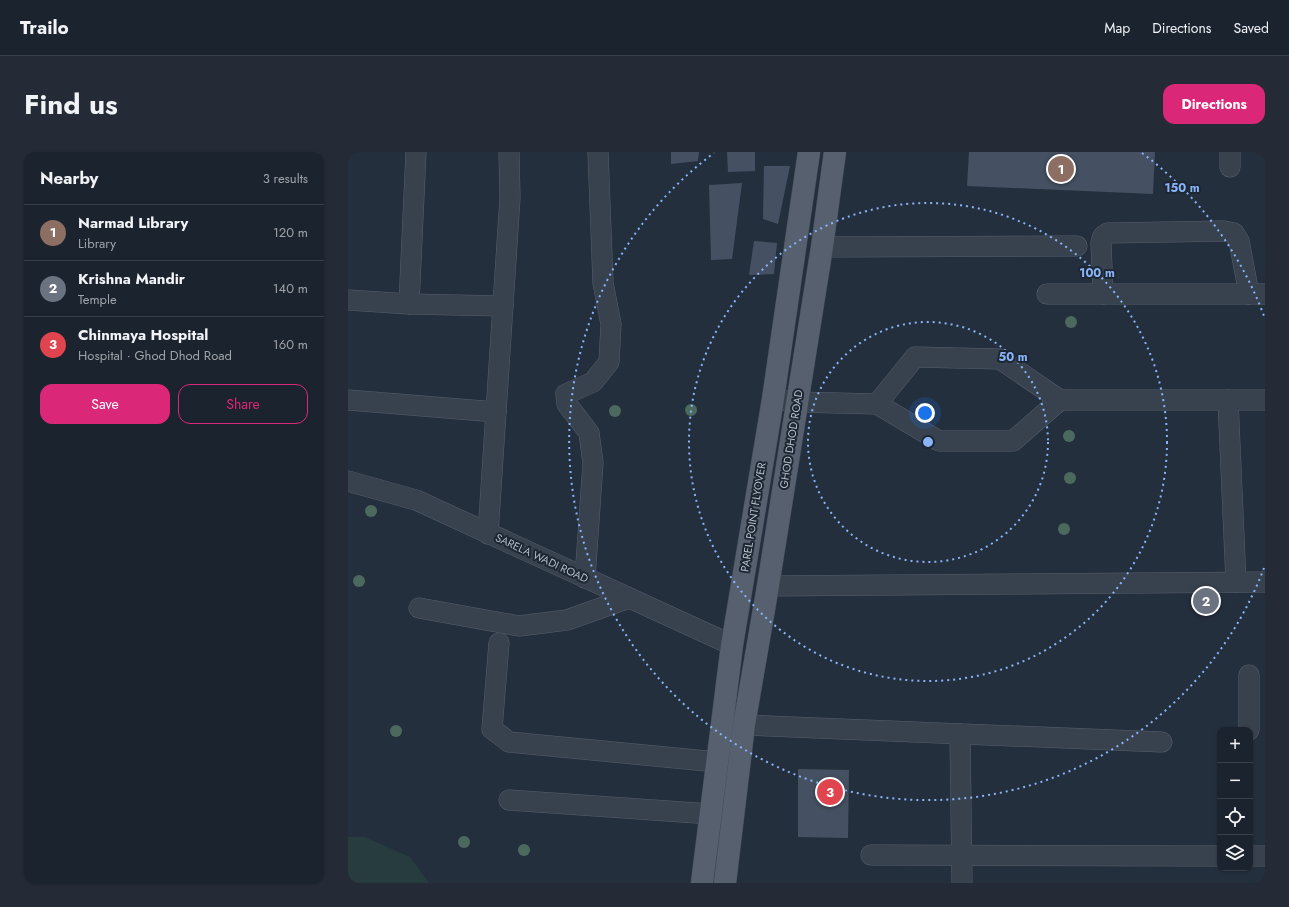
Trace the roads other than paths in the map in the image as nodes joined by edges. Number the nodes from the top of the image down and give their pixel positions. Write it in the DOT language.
graph roads {
  1 [pos="416,152"];
  2 [pos="509,152"];
  3 [pos="598,152"];
  4 [pos="809,152"];
  5 [pos="835,152"];
  6 [pos="1077,246"];
  7 [pos="822,247"];
  8 [pos="1047,294"];
  9 [pos="1103,294"];
  10 [pos="1257,294"];
  11 [pos="348,300"];
  12 [pos="409,304"];
  13 [pos="503,306"];
  14 [pos="348,400"];
  15 [pos="773,400"];
  16 [pos="1060,400"];
  17 [pos="1228,400"];
  18 [pos="1265,400"];
  19 [pos="797,402"];
  20 [pos="876,404"];
  21 [pos="496,412"];
  22 [pos="348,481"];
  23 [pos="488,534"];
  24 [pos="585,578"];
  25 [pos="1236,582"];
  26 [pos="1265,582"];
  27 [pos="768,586"];
  28 [pos="629,598"];
  29 [pos="419,608"];
  30 [pos="499,643"];
  31 [pos="732,645"];
  32 [pos="1249,675"];
  33 [pos="744,725"];
  34 [pos="1249,727"];
  35 [pos="960,734"];
  36 [pos="1162,742"];
  37 [pos="717,762"];
  38 [pos="509,800"];
  39 [pos="711,814"];
  40 [pos="871,855"];
  41 [pos="962,855"];
  42 [pos="1217,856"];
  43 [pos="1253,856"];
  44 [pos="1265,856"];
  45 [pos="702,883"];
  46 [pos="724,883"];
  47 [pos="962,883"];
  1 -- 12 [label="street"];
  2 -- 13 [label="street"];
  3 -- 24 [label="street"];
  4 -- 15 [label="main road, PAREL POINT FLYOVER"];
  5 -- 7 [label="main road, GHOD DHOD ROAD"];
  6 -- 7 [label="street"];
  7 -- 19 [label="main road, GHOD DHOD ROAD"];
  8 -- 9 [label="street"];
  9 -- 10 [label="street"];
  9 -- 10 [label="street"];
  11 -- 12 [label="street"];
  12 -- 13 [label="street"];
  13 -- 21 [label="street"];
  14 -- 21 [label="street"];
  15 -- 19 [label="street"];
  15 -- 31 [label="main road, PAREL POINT FLYOVER"];
  16 -- 17 [label="street"];
  16 -- 20 [label="street"];
  16 -- 20 [label="street"];
  17 -- 18 [label="street"];
  17 -- 25 [label="street"];
  19 -- 20 [label="street"];
  19 -- 27 [label="main road, GHOD DHOD ROAD"];
  21 -- 23 [label="street"];
  22 -- 23 [label="street, SARELA WADI ROAD"];
  23 -- 24 [label="street, SARELA WADI ROAD"];
  24 -- 28 [label="street, SARELA WADI ROAD"];
  25 -- 26 [label="street"];
  25 -- 27 [label="street"];
  27 -- 33 [label="main road, GHOD DHOD ROAD"];
  28 -- 29 [label="street"];
  28 -- 31 [label="street, SARELA WADI ROAD"];
  30 -- 37 [label="street"];
  31 -- 37 [label="main road, PAREL POINT FLYOVER"];
  32 -- 34 [label="street"];
  33 -- 35 [label="street"];
  33 -- 46 [label="main road, GHOD DHOD ROAD"];
  35 -- 36 [label="street"];
  35 -- 41 [label="street"];
  37 -- 39 [label="main road, PAREL POINT FLYOVER"];
  38 -- 39 [label="street"];
  39 -- 45 [label="main road, PAREL POINT FLYOVER"];
  40 -- 41 [label="street"];
  41 -- 42 [label="street"];
  41 -- 47 [label="street"];
  43 -- 44 [label="street"];
}
